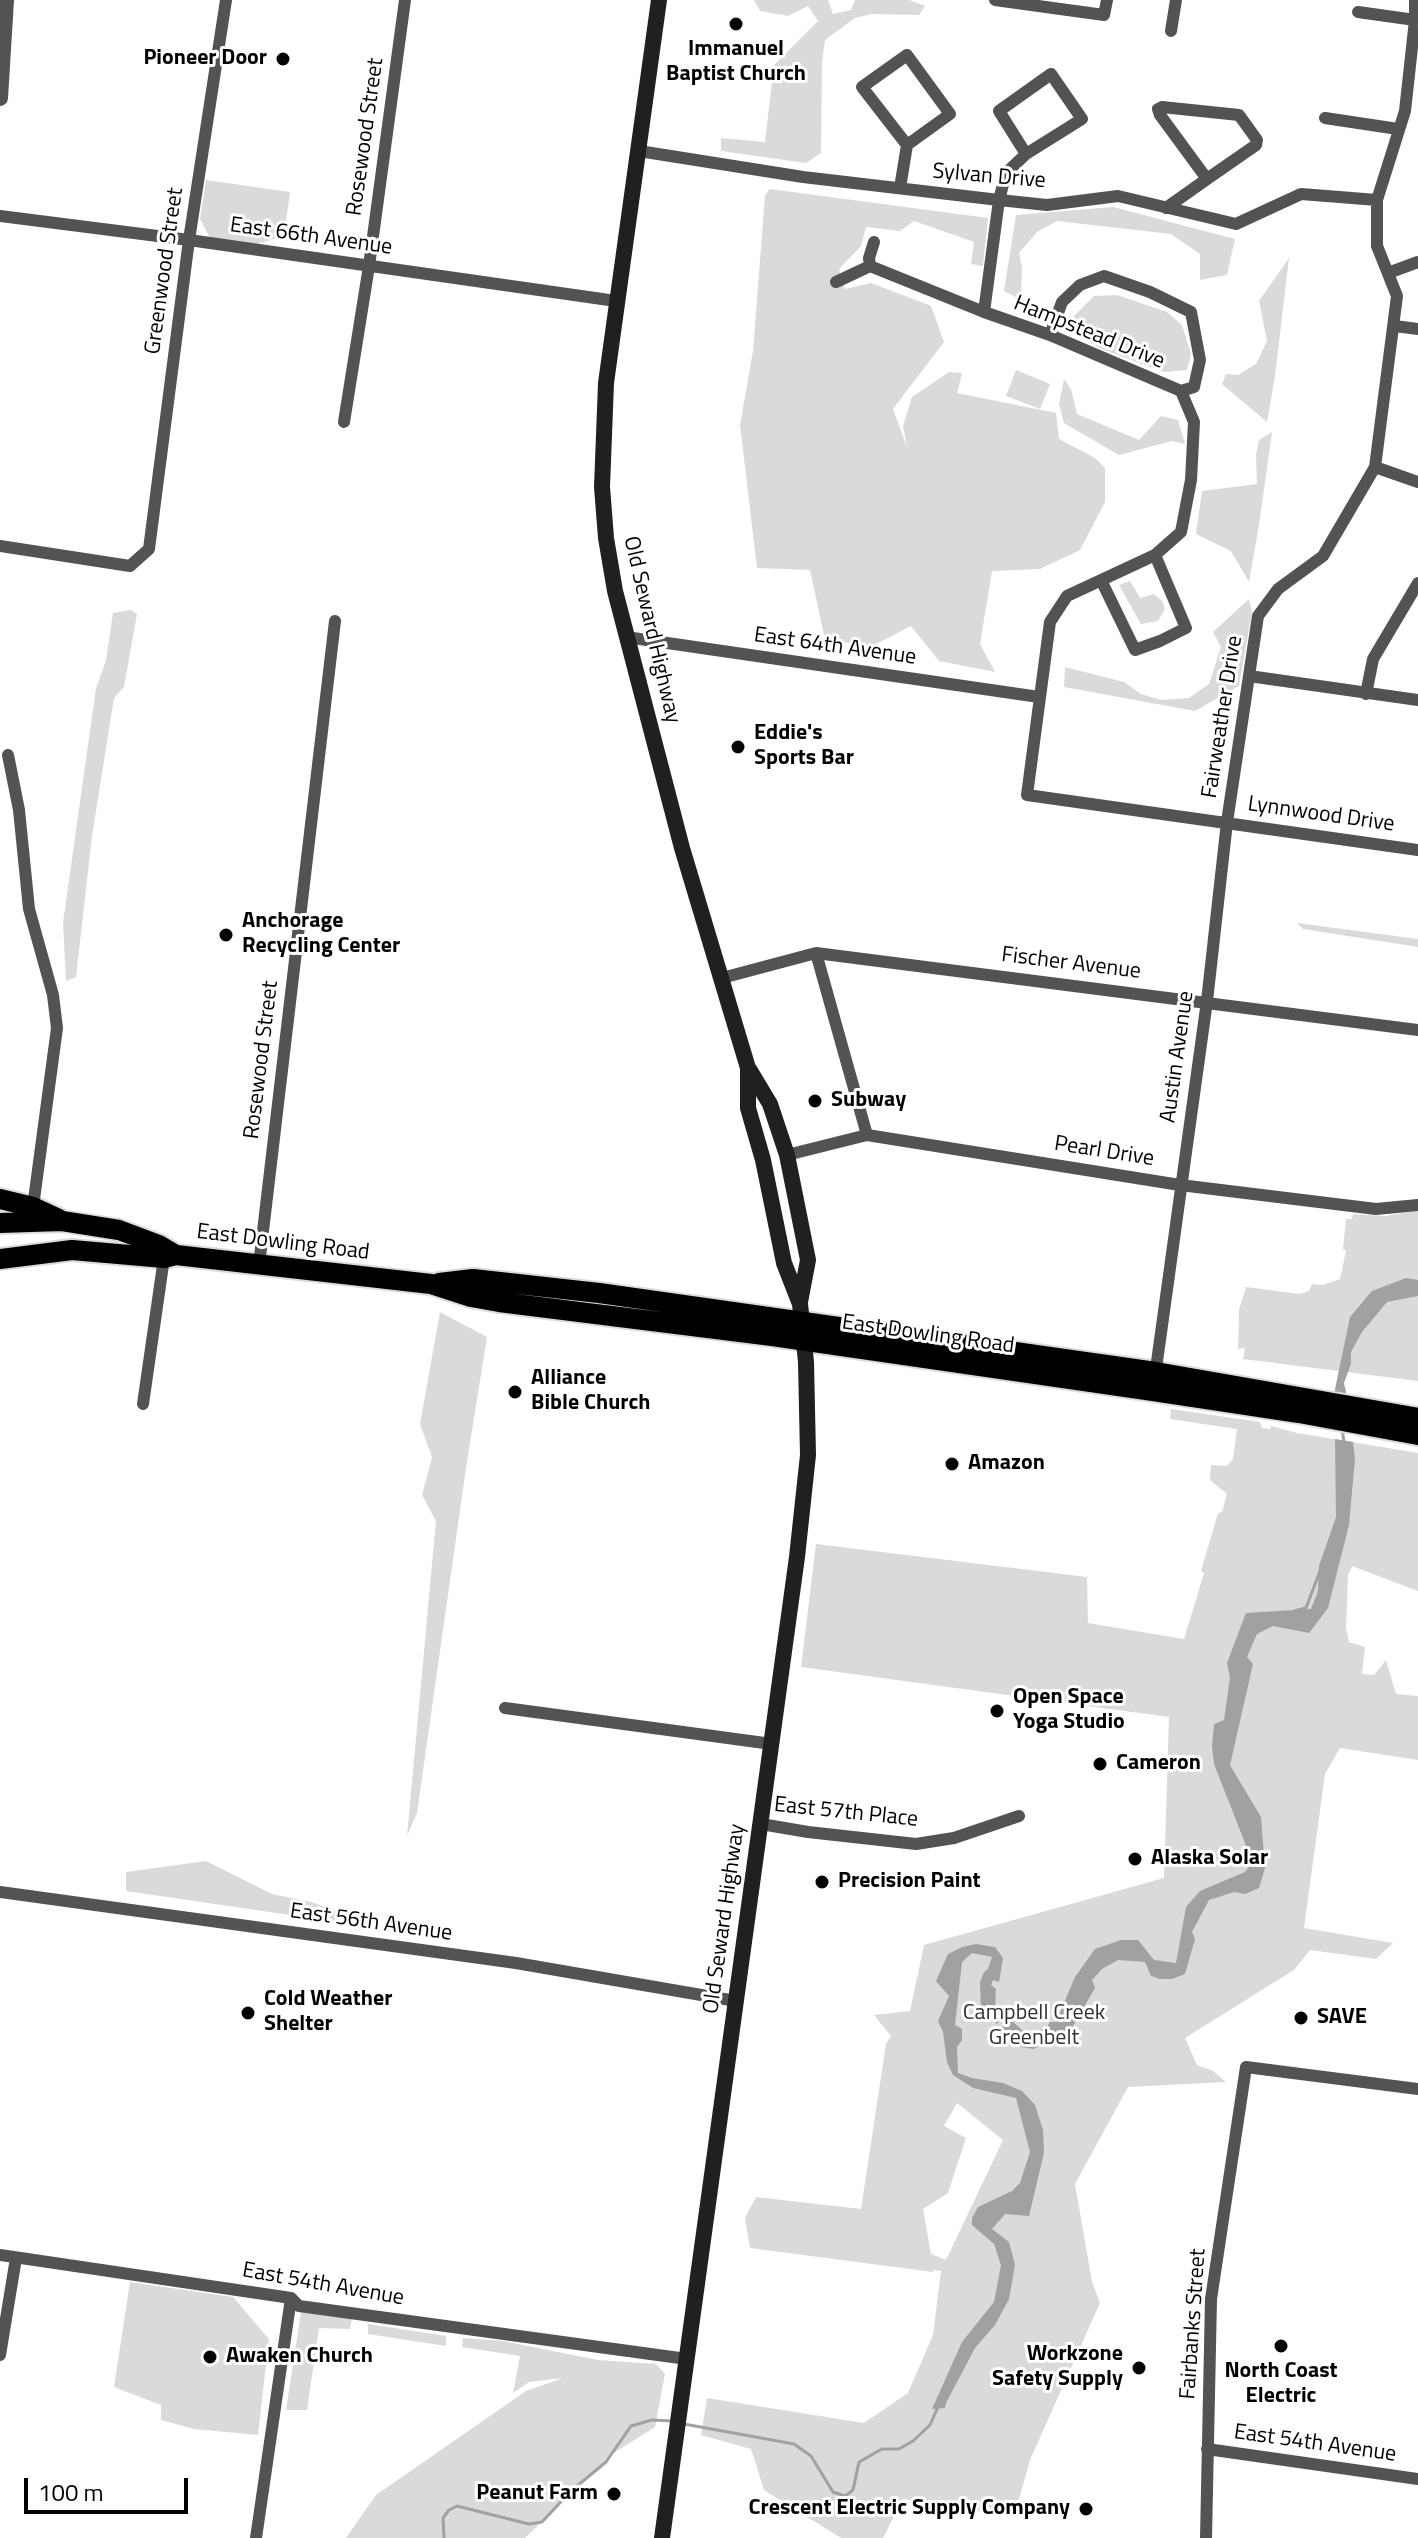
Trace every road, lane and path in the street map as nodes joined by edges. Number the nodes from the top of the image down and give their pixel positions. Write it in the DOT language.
graph roads {
  1 [pos="6,0"];
  2 [pos="226,0"];
  3 [pos="405,0"];
  4 [pos="659,0"];
  5 [pos="995,0"];
  6 [pos="1107,0"];
  7 [pos="1176,0"];
  8 [pos="1415,0"];
  9 [pos="1358,12"];
  10 [pos="1415,20"];
  11 [pos="1171,31"];
  12 [pos="0,98"];
  13 [pos="1325,118"];
  14 [pos="1398,129"];
  15 [pos="907,145"];
  16 [pos="639,151"];
  17 [pos="1026,154"];
  18 [pos="1207,179"];
  19 [pos="900,188"];
  20 [pos="999,200"];
  21 [pos="1377,200"];
  22 [pos="1166,208"];
  23 [pos="0,216"];
  24 [pos="189,240"];
  25 [pos="874,242"];
  26 [pos="1418,262"];
  27 [pos="369,266"];
  28 [pos="870,266"];
  29 [pos="1388,273"];
  30 [pos="836,282"];
  31 [pos="616,301"];
  32 [pos="984,312"];
  33 [pos="1395,326"];
  34 [pos="1418,329"];
  35 [pos="1050,335"];
  36 [pos="1181,391"];
  37 [pos="344,422"];
  38 [pos="1375,467"];
  39 [pos="1418,482"];
  40 [pos="0,546"];
  41 [pos="1155,555"];
  42 [pos="1101,580"];
  43 [pos="1418,583"];
  44 [pos="335,621"];
  45 [pos="626,637"];
  46 [pos="1249,676"];
  47 [pos="1366,694"];
  48 [pos="1039,697"];
  49 [pos="1418,700"];
  50 [pos="8,755"];
  51 [pos="1027,795"];
  52 [pos="1227,822"];
  53 [pos="1418,850"];
  54 [pos="816,953"];
  55 [pos="722,978"];
  56 [pos="1207,1001"];
  57 [pos="1418,1030"];
  58 [pos="748,1068"];
  59 [pos="867,1135"];
  60 [pos="787,1155"];
  61 [pos="1180,1185"];
  62 [pos="0,1199"];
  63 [pos="1418,1205"];
  64 [pos="33,1207"];
  65 [pos="62,1221"];
  66 [pos="0,1223"];
  67 [pos="170,1256"];
  68 [pos="0,1259"];
  69 [pos="259,1265"];
  70 [pos="802,1322"];
  71 [pos="1154,1382"];
  72 [pos="143,1404"];
  73 [pos="1418,1418"];
  74 [pos="1379,1420"];
  75 [pos="1418,1435"];
  76 [pos="505,1708"];
  77 [pos="772,1744"];
  78 [pos="1019,1816"];
  79 [pos="761,1824"];
  80 [pos="0,1892"];
  81 [pos="736,2001"];
  82 [pos="1418,2089"];
  83 [pos="0,2255"];
  84 [pos="16,2258"];
  85 [pos="291,2298"];
  86 [pos="0,2355"];
  87 [pos="687,2359"];
  88 [pos="1207,2449"];
  89 [pos="1418,2479"];
  90 [pos="256,2538"];
  91 [pos="662,2538"];
  92 [pos="1206,2538"];
  1 -- 12 [label="street"];
  2 -- 24 [label="street, Greenwood Street"];
  3 -- 27 [label="street, Rosewood Street"];
  4 -- 16 [label="main road, Old Seward Highway"];
  5 -- 6 [label="street"];
  7 -- 11 [label="street"];
  8 -- 10 [label="street, Fairweather Drive"];
  9 -- 10 [label="street"];
  10 -- 14 [label="street, Fairweather Drive"];
  13 -- 14 [label="street"];
  14 -- 21 [label="street, Fairweather Drive"];
  15 -- 15 [label="street"];
  15 -- 19 [label="street"];
  16 -- 19 [label="street, Sylvan Drive"];
  16 -- 31 [label="main road, Old Seward Highway"];
  17 -- 17 [label="street"];
  17 -- 20 [label="street, Hampstead Drive"];
  18 -- 18 [label="street"];
  18 -- 22 [label="street"];
  19 -- 20 [label="street, Sylvan Drive"];
  20 -- 22 [label="street, Sylvan Drive"];
  20 -- 32 [label="street, Hampstead Drive"];
  21 -- 22 [label="street, Sylvan Drive"];
  21 -- 29 [label="street, Fairweather Drive"];
  23 -- 24 [label="street, East 66th Avenue"];
  24 -- 27 [label="street, East 66th Avenue"];
  24 -- 40 [label="street, Greenwood Street"];
  25 -- 28 [label="street"];
  26 -- 29 [label="street"];
  27 -- 31 [label="street, East 66th Avenue"];
  27 -- 37 [label="street, Rosewood Street"];
  28 -- 30 [label="street"];
  28 -- 32 [label="street, Hampstead Drive"];
  29 -- 33 [label="street, Fairweather Drive"];
  31 -- 45 [label="main road, Old Seward Highway"];
  32 -- 35 [label="street, Hampstead Drive"];
  33 -- 34 [label="street"];
  33 -- 38 [label="street, Fairweather Drive"];
  35 -- 36 [label="street, Hampstead Drive"];
  35 -- 36 [label="street"];
  36 -- 41 [label="street, Hampstead Drive"];
  38 -- 39 [label="street"];
  38 -- 46 [label="street, Fairweather Drive"];
  41 -- 42 [label="street, Hampstead Drive"];
  41 -- 42 [label="street"];
  42 -- 48 [label="street, Hampstead Drive"];
  43 -- 47 [label="street"];
  44 -- 69 [label="street, Rosewood Street"];
  45 -- 48 [label="street, East 64th Avenue"];
  45 -- 55 [label="main road, Old Seward Highway"];
  46 -- 47 [label="street"];
  46 -- 52 [label="street, Fairweather Drive"];
  47 -- 49 [label="street"];
  48 -- 51 [label="street, Hampstead Drive"];
  50 -- 64 [label="street"];
  51 -- 52 [label="street, Lynnwood Drive"];
  52 -- 53 [label="street, Lynnwood Drive"];
  52 -- 56 [label="street, Austin Avenue"];
  54 -- 55 [label="street, Fischer Avenue"];
  54 -- 56 [label="street, Fischer Avenue"];
  54 -- 59 [label="street"];
  55 -- 58 [label="main road, Old Seward Highway"];
  56 -- 57 [label="street, Fischer Avenue"];
  56 -- 61 [label="street, Austin Avenue"];
  58 -- 60 [label="main road, Old Seward Highway"];
  58 -- 70 [label="main road, Old Seward Highway"];
  59 -- 60 [label="street, Pearl Drive"];
  59 -- 61 [label="street, Pearl Drive"];
  60 -- 70 [label="main road, Old Seward Highway"];
  61 -- 63 [label="street, Pearl Drive"];
  61 -- 71 [label="street, Austin Avenue"];
  62 -- 64 [label="main road"];
  64 -- 65 [label="main road"];
  65 -- 66 [label="main road, East Dowling Road"];
  65 -- 67 [label="main road, East Dowling Road"];
  67 -- 68 [label="main road, East Dowling Road"];
  67 -- 69 [label="main road, East Dowling Road"];
  67 -- 72 [label="street"];
  69 -- 70 [label="main road, East Dowling Road"];
  70 -- 71 [label="main road, East Dowling Road"];
  70 -- 77 [label="main road, Old Seward Highway"];
  71 -- 74 [label="main road, East Dowling Road"];
  73 -- 74 [label="main road, East Dowling Road"];
  74 -- 75 [label="main road, East Dowling Road"];
  76 -- 77 [label="street"];
  77 -- 79 [label="main road, Old Seward Highway"];
  78 -- 79 [label="street, East 57th Place"];
  79 -- 81 [label="main road, Old Seward Highway"];
  80 -- 81 [label="street, East 56th Avenue"];
  81 -- 87 [label="main road, Old Seward Highway"];
  82 -- 88 [label="street, Fairbanks Street"];
  83 -- 84 [label="street, East 54th Avenue"];
  84 -- 85 [label="street, East 54th Avenue"];
  84 -- 86 [label="street"];
  85 -- 87 [label="street, East 54th Avenue"];
  85 -- 90 [label="street"];
  87 -- 91 [label="main road, Old Seward Highway"];
  88 -- 89 [label="street, East 54th Avenue"];
  88 -- 92 [label="street, Fairbanks Street"];
}
